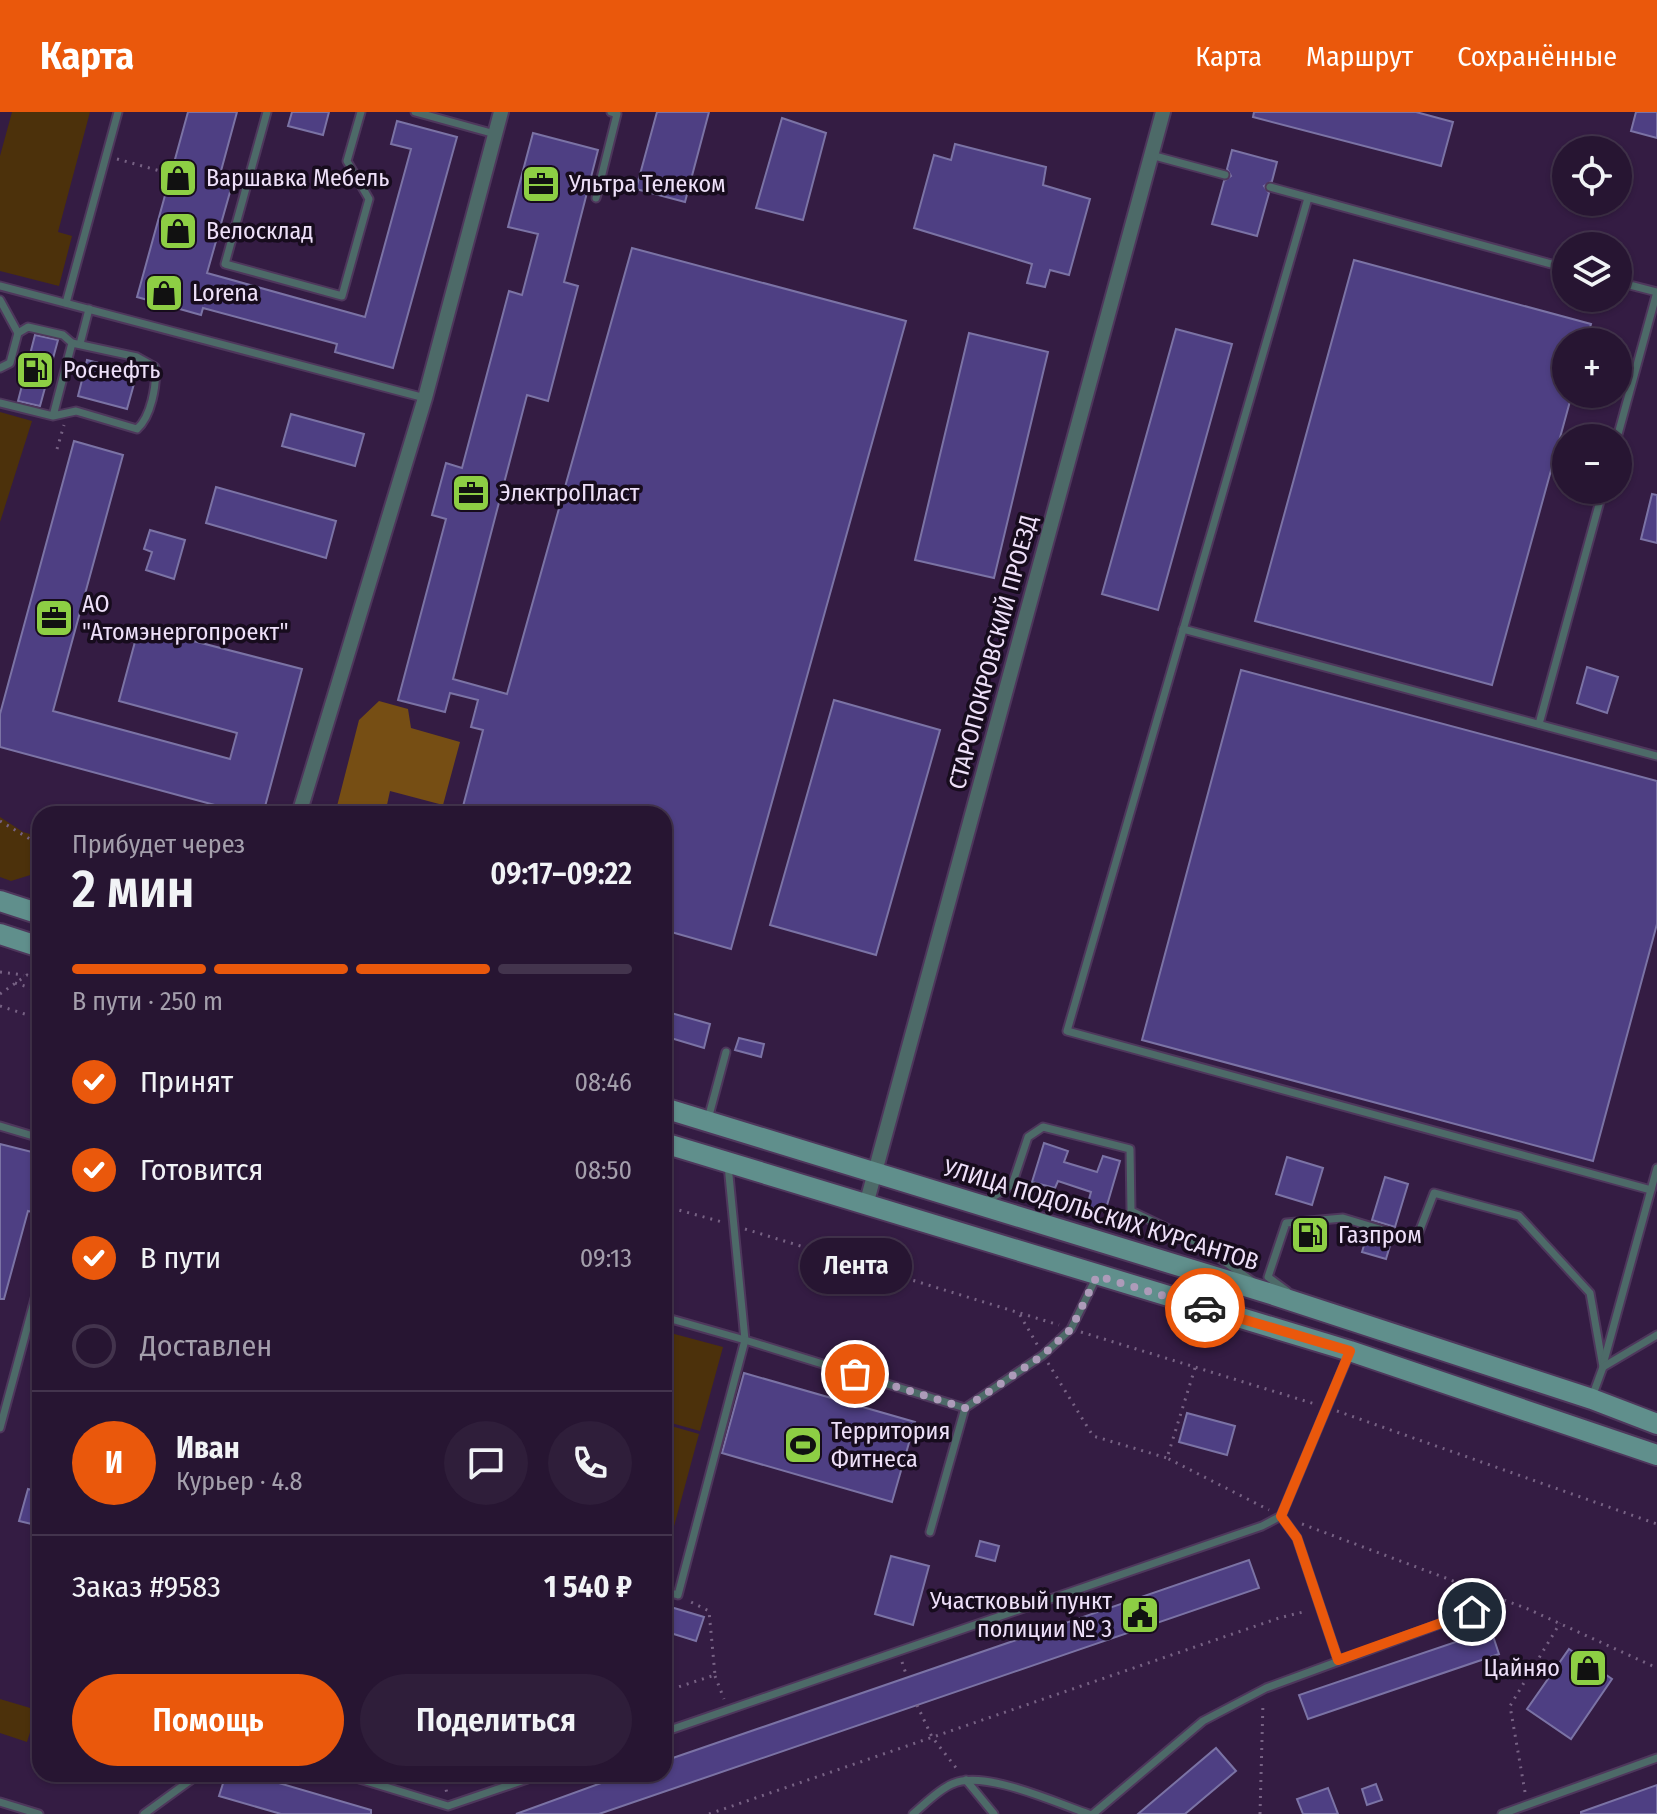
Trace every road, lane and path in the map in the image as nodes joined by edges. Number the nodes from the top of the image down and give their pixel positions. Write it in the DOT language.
graph roads {
  1 [pos="118,112"];
  2 [pos="267,112"];
  3 [pos="361,112"];
  4 [pos="415,112"];
  5 [pos="501,112"];
  6 [pos="611,112"];
  7 [pos="1163,112"];
  8 [pos="495,134"];
  9 [pos="1151,155"];
  10 [pos="106,156"];
  11 [pos="171,174"];
  12 [pos="1225,175"];
  13 [pos="1270,187"];
  14 [pos="596,198"];
  15 [pos="1308,198"];
  16 [pos="1552,264"];
  17 [pos="0,286"];
  18 [pos="1632,286"];
  19 [pos="0,300"];
  20 [pos="66,303"];
  21 [pos="89,309"];
  22 [pos="18,333"];
  23 [pos="76,343"];
  24 [pos="0,368"];
  25 [pos="425,398"];
  26 [pos="0,403"];
  27 [pos="53,416"];
  28 [pos="1621,424"];
  29 [pos="61,435"];
  30 [pos="57,449"];
  31 [pos="1599,504"];
  32 [pos="1183,629"];
  33 [pos="1539,724"];
  34 [pos="1657,756"];
  35 [pos="301,806"];
  36 [pos="0,821"];
  37 [pos="32,840"];
  38 [pos="0,901"];
  39 [pos="32,911"];
  40 [pos="0,934"];
  41 [pos="32,944"];
  42 [pos="0,972"];
  43 [pos="27,975"];
  44 [pos="32,977"];
  45 [pos="15,983"];
  46 [pos="32,988"];
  47 [pos="0,994"];
  48 [pos="0,1006"];
  49 [pos="32,1016"];
  50 [pos="726,1052"];
  51 [pos="672,1110"];
  52 [pos="707,1121"];
  53 [pos="0,1126"];
  54 [pos="32,1136"];
  55 [pos="672,1145"];
  56 [pos="728,1162"];
  57 [pos="1657,1168"];
  58 [pos="874,1172"];
  59 [pos="1651,1190"];
  60 [pos="866,1205"];
  61 [pos="980,1205"];
  62 [pos="672,1208"];
  63 [pos="734,1226"];
  64 [pos="1097,1276"];
  65 [pos="1271,1294"];
  66 [pos="1307,1305"];
  67 [pos="32,1310"];
  68 [pos="1020,1315"];
  69 [pos="672,1319"];
  70 [pos="1071,1329"];
  71 [pos="1657,1335"];
  72 [pos="745,1340"];
  73 [pos="1350,1351"];
  74 [pos="1043,1355"];
  75 [pos="1603,1367"];
  76 [pos="1195,1368"];
  77 [pos="1592,1399"];
  78 [pos="965,1408"];
  79 [pos="1328,1408"];
  80 [pos="1657,1424"];
  81 [pos="0,1428"];
  82 [pos="1657,1455"];
  83 [pos="1167,1458"];
  84 [pos="1281,1516"];
  85 [pos="1657,1524"];
  86 [pos="930,1532"];
  87 [pos="672,1593"];
  88 [pos="678,1595"];
  89 [pos="1502,1599"];
  90 [pos="1319,1609"];
  91 [pos="1472,1612"];
  92 [pos="1560,1623"];
  93 [pos="1338,1660"];
  94 [pos="1657,1668"];
  95 [pos="715,1675"];
  96 [pos="1266,1688"];
  97 [pos="672,1689"];
  98 [pos="917,1705"];
  99 [pos="728,1710"];
  100 [pos="672,1729"];
  101 [pos="932,1737"];
  102 [pos="1657,1758"];
  103 [pos="966,1780"];
  104 [pos="188,1782"];
  105 [pos="369,1782"];
  106 [pos="518,1782"];
  107 [pos="0,1802"];
  108 [pos="1527,1805"];
  109 [pos="39,1814"];
  110 [pos="144,1814"];
  111 [pos="709,1814"];
  112 [pos="913,1814"];
  113 [pos="994,1814"];
  114 [pos="1091,1814"];
  115 [pos="1260,1814"];
  116 [pos="1502,1814"];
  1 -- 10 [label="lane"];
  2 -- 3 [label="lane"];
  4 -- 8 [label="lane"];
  5 -- 8 [label="street"];
  6 -- 14 [label="lane"];
  7 -- 9 [label="street, СТАРОПОКРОВСКИЙ ПРОЕЗД"];
  8 -- 25 [label="street"];
  9 -- 12 [label="lane"];
  9 -- 58 [label="street, СТАРОПОКРОВСКИЙ ПРОЕЗД"];
  10 -- 11 [label="path"];
  10 -- 20 [label="lane"];
  13 -- 15 [label="lane"];
  15 -- 16 [label="lane"];
  15 -- 32 [label="lane"];
  17 -- 20 [label="lane"];
  18 -- 28 [label="lane"];
  19 -- 22 [label="lane"];
  20 -- 21 [label="lane"];
  21 -- 23 [label="lane"];
  21 -- 25 [label="lane"];
  22 -- 23 [label="lane"];
  22 -- 24 [label="lane"];
  23 -- 27 [label="lane"];
  23 -- 27 [label="lane"];
  25 -- 35 [label="street"];
  26 -- 27 [label="lane"];
  29 -- 30 [label="path"];
  31 -- 33 [label="lane"];
  32 -- 33 [label="lane"];
  32 -- 59 [label="lane"];
  33 -- 34 [label="lane"];
  36 -- 37 [label="path"];
  38 -- 39 [label="main road"];
  40 -- 41 [label="main road"];
  42 -- 43 [label="path"];
  43 -- 44 [label="path"];
  43 -- 45 [label="path"];
  45 -- 46 [label="path"];
  45 -- 47 [label="path"];
  48 -- 49 [label="path"];
  50 -- 52 [label="lane"];
  51 -- 52 [label="main road, УЛИЦА ПОДОЛЬСКИХ КУРСАНТОВ"];
  52 -- 58 [label="main road, УЛИЦА ПОДОЛЬСКИХ КУРСАНТОВ"];
  53 -- 54 [label="lane"];
  55 -- 56 [label="main road"];
  56 -- 60 [label="main road"];
  56 -- 63 [label="lane"];
  57 -- 59 [label="lane"];
  58 -- 60 [label="street, СТАРОПОКРОВСКИЙ ПРОЕЗД"];
  58 -- 61 [label="main road, УЛИЦА ПОДОЛЬСКИХ КУРСАНТОВ"];
  59 -- 75 [label="lane"];
  60 -- 64 [label="main road"];
  61 -- 65 [label="main road, УЛИЦА ПОДОЛЬСКИХ КУРСАНТОВ"];
  61 -- 65 [label="lane"];
  62 -- 63 [label="path"];
  63 -- 68 [label="path"];
  63 -- 72 [label="lane"];
  64 -- 70 [label="lane"];
  64 -- 73 [label="main road"];
  65 -- 66 [label="main road, УЛИЦА ПОДОЛЬСКИХ КУРСАНТОВ"];
  66 -- 75 [label="lane"];
  66 -- 77 [label="main road, УЛИЦА ПОДОЛЬСКИХ КУРСАНТОВ"];
  67 -- 81 [label="lane"];
  68 -- 70 [label="path"];
  68 -- 74 [label="path"];
  69 -- 72 [label="lane"];
  70 -- 74 [label="lane"];
  70 -- 76 [label="path"];
  71 -- 75 [label="lane"];
  72 -- 78 [label="lane"];
  72 -- 88 [label="lane"];
  73 -- 79 [label="lane"];
  73 -- 82 [label="main road"];
  74 -- 78 [label="lane"];
  74 -- 83 [label="path"];
  75 -- 77 [label="lane"];
  76 -- 79 [label="path"];
  76 -- 83 [label="path"];
  77 -- 80 [label="main road, УЛИЦА ПОДОЛЬСКИХ КУРСАНТОВ"];
  78 -- 86 [label="lane"];
  79 -- 84 [label="lane"];
  79 -- 85 [label="path"];
  83 -- 84 [label="path"];
  84 -- 89 [label="path"];
  84 -- 90 [label="lane"];
  84 -- 99 [label="lane"];
  87 -- 88 [label="lane"];
  88 -- 95 [label="path"];
  89 -- 91 [label="path"];
  89 -- 92 [label="path"];
  90 -- 93 [label="lane"];
  90 -- 101 [label="path"];
  91 -- 93 [label="lane"];
  92 -- 94 [label="path"];
  92 -- 108 [label="path"];
  93 -- 96 [label="lane"];
  95 -- 97 [label="path"];
  95 -- 99 [label="path"];
  96 -- 114 [label="lane"];
  96 -- 115 [label="path"];
  98 -- 101 [label="path"];
  99 -- 100 [label="lane"];
  101 -- 103 [label="path"];
  101 -- 111 [label="path"];
  102 -- 108 [label="lane"];
  103 -- 112 [label="lane"];
  103 -- 113 [label="lane"];
  103 -- 114 [label="lane"];
  104 -- 110 [label="lane"];
  105 -- 106 [label="lane"];
  107 -- 109 [label="lane"];
  108 -- 116 [label="lane"];
}
